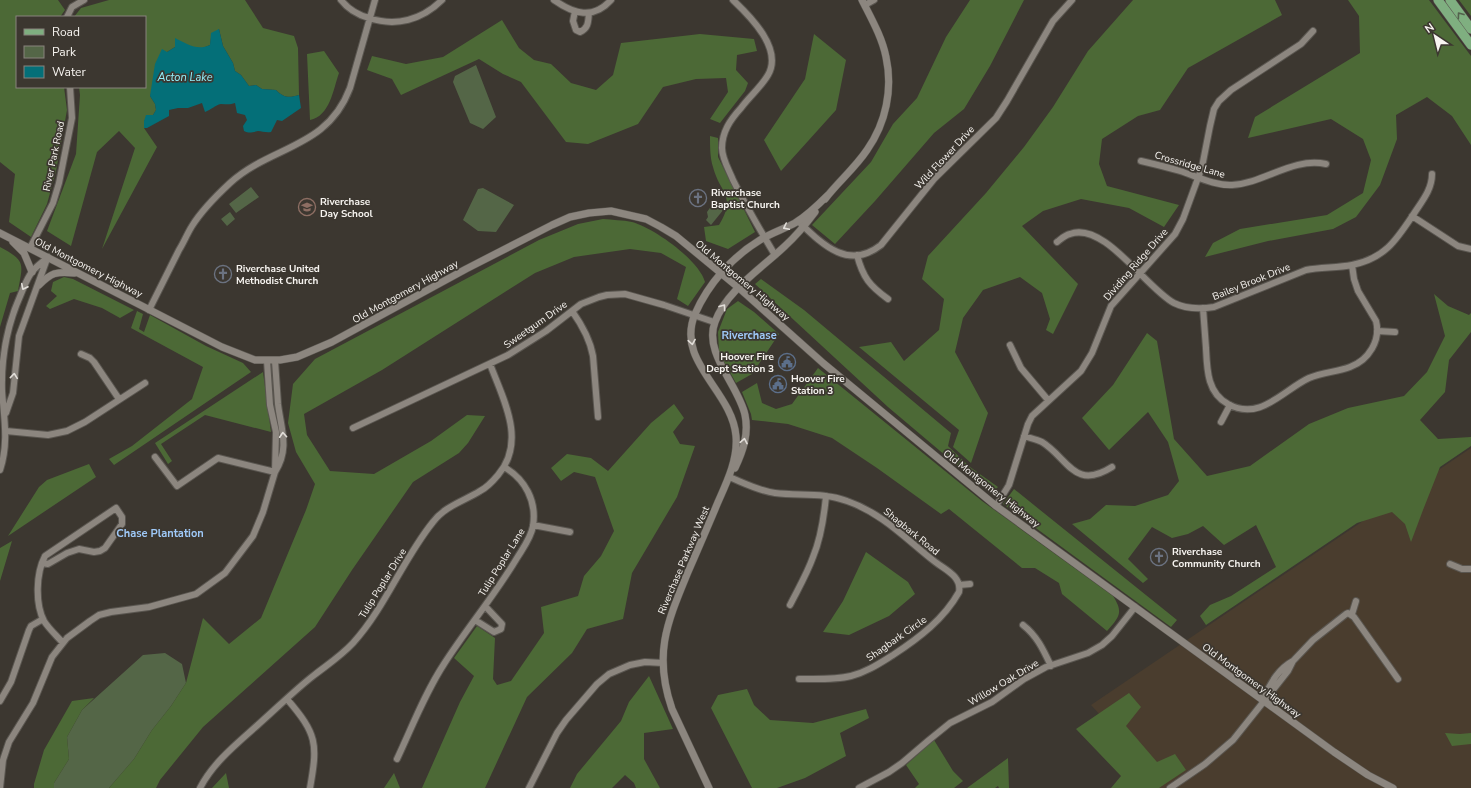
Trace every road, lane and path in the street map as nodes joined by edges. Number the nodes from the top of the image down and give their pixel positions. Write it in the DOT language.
graph roads {
  1 [pos="84,0"];
  2 [pos="341,0"];
  3 [pos="375,0"];
  4 [pos="442,0"];
  5 [pos="554,0"];
  6 [pos="611,0"];
  7 [pos="734,0"];
  8 [pos="874,0"];
  9 [pos="1072,0"];
  10 [pos="1438,0"];
  11 [pos="1450,0"];
  12 [pos="863,2"];
  13 [pos="575,11"];
  14 [pos="589,13"];
  15 [pos="68,16"];
  16 [pos="369,18"];
  17 [pos="1471,29"];
  18 [pos="1313,32"];
  19 [pos="1471,45"];
  20 [pos="70,88"];
  21 [pos="1141,161"];
  22 [pos="1326,164"];
  23 [pos="1432,174"];
  24 [pos="1198,177"];
  25 [pos="1412,216"];
  26 [pos="801,223"];
  27 [pos="0,233"];
  28 [pos="9,238"];
  29 [pos="764,238"];
  30 [pos="1057,242"];
  31 [pos="30,248"];
  32 [pos="1471,249"];
  33 [pos="775,254"];
  34 [pos="857,255"];
  35 [pos="48,257"];
  36 [pos="1352,265"];
  37 [pos="32,272"];
  38 [pos="78,274"];
  39 [pos="721,274"];
  40 [pos="1140,274"];
  41 [pos="38,285"];
  42 [pos="739,288"];
  43 [pos="888,299"];
  44 [pos="1203,308"];
  45 [pos="149,310"];
  46 [pos="572,310"];
  47 [pos="694,316"];
  48 [pos="714,322"];
  49 [pos="1377,331"];
  50 [pos="1395,332"];
  51 [pos="1010,345"];
  52 [pos="81,354"];
  53 [pos="267,361"];
  54 [pos="275,361"];
  55 [pos="490,364"];
  56 [pos="145,383"];
  57 [pos="119,399"];
  58 [pos="1048,400"];
  59 [pos="1230,405"];
  60 [pos="5,414"];
  61 [pos="598,416"];
  62 [pos="1221,422"];
  63 [pos="353,428"];
  64 [pos="6,431"];
  65 [pos="1024,436"];
  66 [pos="155,457"];
  67 [pos="504,467"];
  68 [pos="1112,467"];
  69 [pos="0,470"];
  70 [pos="275,472"];
  71 [pos="729,477"];
  72 [pos="826,496"];
  73 [pos="996,506"];
  74 [pos="533,525"];
  75 [pos="570,532"];
  76 [pos="42,563"];
  77 [pos="1450,564"];
  78 [pos="1471,569"];
  79 [pos="970,584"];
  80 [pos="959,585"];
  81 [pos="1356,601"];
  82 [pos="790,605"];
  83 [pos="485,606"];
  84 [pos="1135,607"];
  85 [pos="1352,614"];
  86 [pos="43,618"];
  87 [pos="475,620"];
  88 [pos="1023,625"];
  89 [pos="63,643"];
  90 [pos="663,663"];
  91 [pos="1051,666"];
  92 [pos="799,679"];
  93 [pos="1398,679"];
  94 [pos="287,699"];
  95 [pos="0,701"];
  96 [pos="1264,701"];
  97 [pos="397,759"];
  98 [pos="1388,787"];
  99 [pos="0,788"];
  100 [pos="200,788"];
  101 [pos="310,788"];
  102 [pos="529,788"];
  103 [pos="709,788"];
  104 [pos="858,788"];
  105 [pos="1170,788"];
  1 -- 15 [label="street"];
  2 -- 16 [label="street"];
  3 -- 16 [label="street"];
  4 -- 16 [label="street"];
  5 -- 13 [label="street"];
  6 -- 14 [label="street"];
  7 -- 29 [label="street"];
  8 -- 12 [label="street"];
  9 -- 34 [label="street, Wild Flower Drive"];
  10 -- 19 [label="main road"];
  17 -- 11 [label="main road, one-way"];
  12 -- 26 [label="street, Riverchase Parkway West"];
  13 -- 14 [label="street"];
  13 -- 14 [label="street"];
  16 -- 45 [label="street"];
  18 -- 24 [label="street, Dividing Ridge Drive"];
  20 -- 31 [label="street, River Park Road"];
  21 -- 24 [label="street, Crossridge Lane"];
  22 -- 24 [label="street, Crossridge Lane"];
  23 -- 25 [label="street, Bailey Brook Drive"];
  24 -- 40 [label="street, Dividing Ridge Drive"];
  25 -- 32 [label="street"];
  25 -- 36 [label="street, Bailey Brook Drive"];
  26 -- 29 [label="street, Riverchase Parkway West, one-way"];
  26 -- 33 [label="street, Riverchase Parkway West"];
  26 -- 34 [label="street, Wild Flower Drive"];
  27 -- 28 [label="street, Old Montgomery Highway"];
  28 -- 31 [label="street, Old Montgomery Highway"];
  28 -- 37 [label="street"];
  29 -- 33 [label="street"];
  29 -- 39 [label="street, Riverchase Parkway West"];
  30 -- 40 [label="street, Bailey Brook Drive"];
  31 -- 35 [label="street, Old Montgomery Highway"];
  33 -- 42 [label="street, Riverchase Parkway West"];
  34 -- 43 [label="street"];
  35 -- 37 [label="street"];
  35 -- 38 [label="street, Old Montgomery Highway"];
  35 -- 41 [label="street"];
  36 -- 44 [label="street, Bailey Brook Drive"];
  36 -- 49 [label="street"];
  37 -- 60 [label="street, one-way"];
  38 -- 41 [label="street"];
  38 -- 45 [label="street, Old Montgomery Highway"];
  39 -- 42 [label="street, Old Montgomery Highway"];
  39 -- 47 [label="street, Riverchase Parkway West"];
  39 -- 54 [label="street, Old Montgomery Highway"];
  40 -- 44 [label="street, Bailey Brook Drive"];
  40 -- 58 [label="street, Dividing Ridge Drive"];
  60 -- 41 [label="street, one-way"];
  48 -- 42 [label="street, Riverchase Parkway West, one-way"];
  42 -- 73 [label="street, Old Montgomery Highway"];
  44 -- 59 [label="street"];
  45 -- 53 [label="street, Old Montgomery Highway"];
  46 -- 47 [label="street, Sweetgum Drive"];
  46 -- 55 [label="street, Sweetgum Drive"];
  46 -- 61 [label="street"];
  47 -- 48 [label="street, Sweetgum Drive"];
  47 -- 71 [label="street, Riverchase Parkway West, one-way"];
  71 -- 48 [label="street, Riverchase Parkway West, one-way"];
  49 -- 50 [label="street"];
  49 -- 59 [label="street"];
  51 -- 58 [label="street"];
  52 -- 57 [label="street"];
  53 -- 54 [label="street, Old Montgomery Highway"];
  53 -- 70 [label="street"];
  70 -- 54 [label="street, one-way"];
  55 -- 63 [label="street, Sweetgum Drive"];
  55 -- 67 [label="street, Tulip Poplar Drive"];
  56 -- 57 [label="street"];
  57 -- 64 [label="street"];
  58 -- 65 [label="street, Dividing Ridge Drive"];
  59 -- 62 [label="street"];
  60 -- 64 [label="street"];
  64 -- 69 [label="street"];
  65 -- 68 [label="street"];
  65 -- 73 [label="street, Dividing Ridge Drive"];
  66 -- 70 [label="street"];
  67 -- 74 [label="street, Tulip Poplar Lane"];
  67 -- 94 [label="street, Tulip Poplar Drive"];
  70 -- 89 [label="street"];
  71 -- 72 [label="street, Shagbark Road"];
  71 -- 90 [label="street, Riverchase Parkway West"];
  72 -- 80 [label="street, Shagbark Road"];
  72 -- 82 [label="street"];
  73 -- 84 [label="street, Old Montgomery Highway"];
  74 -- 75 [label="street"];
  74 -- 83 [label="street, Tulip Poplar Lane"];
  76 -- 76 [label="street"];
  76 -- 86 [label="street"];
  77 -- 78 [label="street"];
  79 -- 80 [label="street"];
  80 -- 92 [label="street, Shagbark Circle"];
  81 -- 85 [label="street"];
  83 -- 87 [label="street, Tulip Poplar Lane"];
  83 -- 87 [label="street, Tulip Poplar Lane"];
  84 -- 91 [label="street, Willow Oak Drive"];
  84 -- 96 [label="street, Old Montgomery Highway"];
  85 -- 93 [label="street"];
  85 -- 96 [label="street"];
  86 -- 89 [label="street"];
  86 -- 95 [label="street"];
  87 -- 97 [label="street, Tulip Poplar Lane"];
  88 -- 91 [label="street"];
  89 -- 99 [label="street"];
  90 -- 102 [label="street"];
  90 -- 103 [label="street, Riverchase Parkway West"];
  91 -- 104 [label="street, Willow Oak Drive"];
  94 -- 100 [label="street, Tulip Poplar Drive"];
  94 -- 101 [label="street"];
  96 -- 98 [label="street, Old Montgomery Highway"];
  96 -- 105 [label="street"];
}
